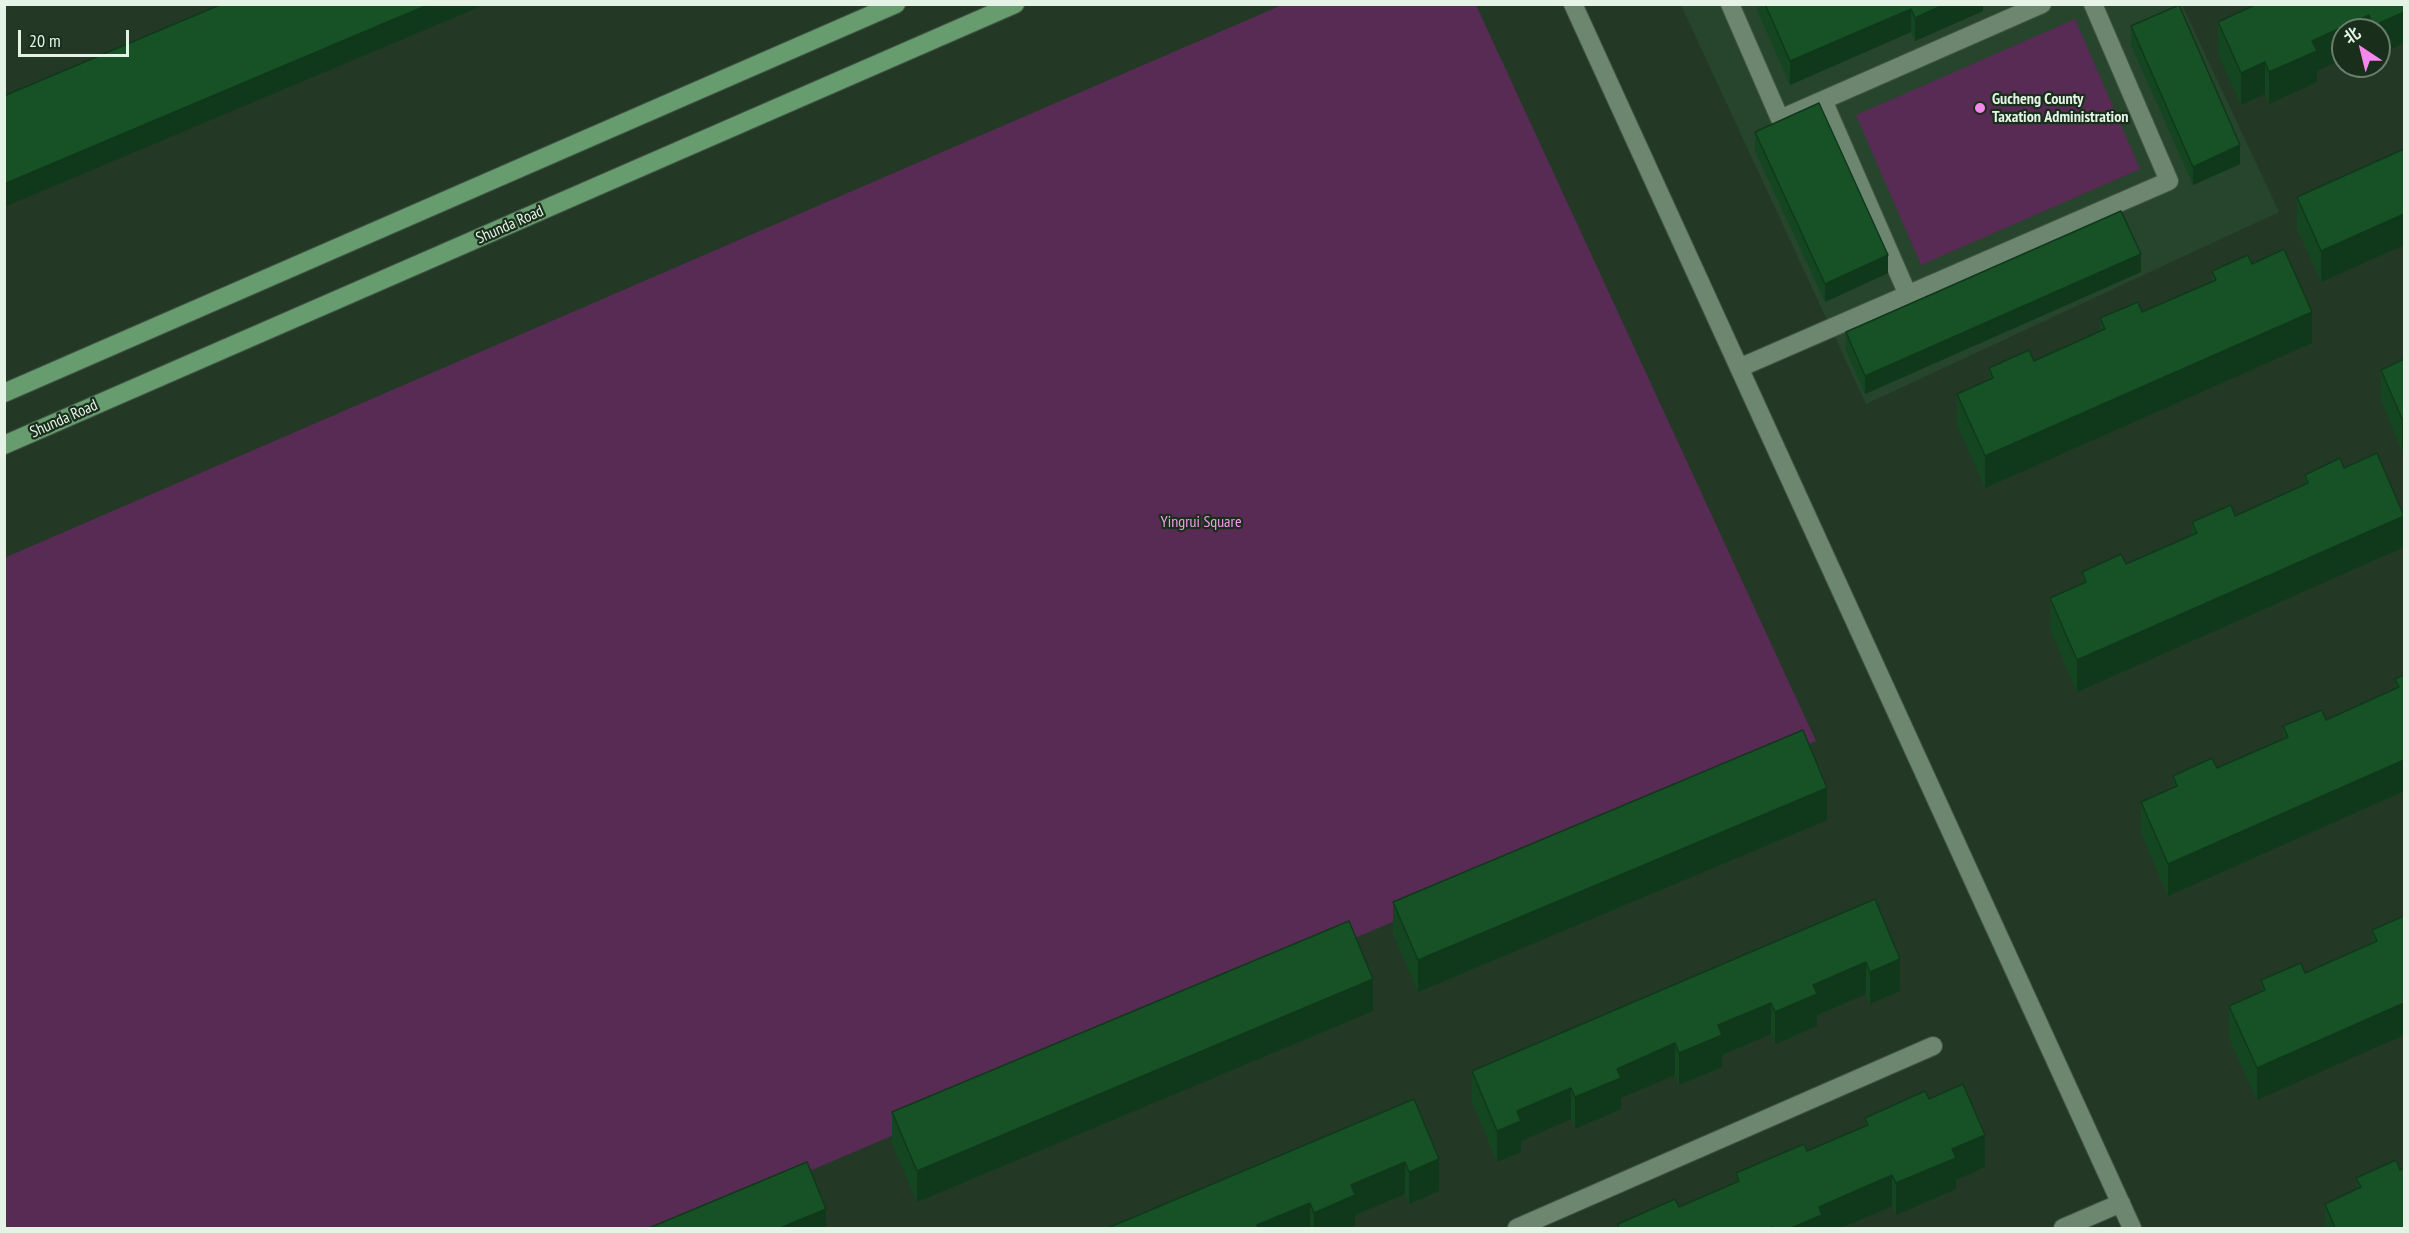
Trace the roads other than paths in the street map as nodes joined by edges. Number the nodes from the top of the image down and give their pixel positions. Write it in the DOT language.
graph roads {
  1 [pos="896,4"];
  2 [pos="1015,4"];
  3 [pos="1573,4"];
  4 [pos="1730,4"];
  5 [pos="2042,4"];
  6 [pos="2093,4"];
  7 [pos="1823,100"];
  8 [pos="1908,295"];
  9 [pos="1739,369"];
  10 [pos="4,393"];
  11 [pos="4,445"];
  12 [pos="1933,1046"];
  13 [pos="2121,1203"];
  14 [pos="1525,1227"];
  15 [pos="2063,1228"];
  16 [pos="2132,1228"];
  1 -- 10 [label="main road"];
  2 -- 11 [label="main road, Shunda Road"];
  3 -- 9 [label="street"];
  4 -- 7 [label="street"];
  5 -- 7 [label="street"];
  6 -- 8 [label="street"];
  7 -- 8 [label="street"];
  8 -- 9 [label="street"];
  9 -- 13 [label="street"];
  12 -- 14 [label="street"];
  13 -- 15 [label="street"];
  13 -- 16 [label="street"];
}
